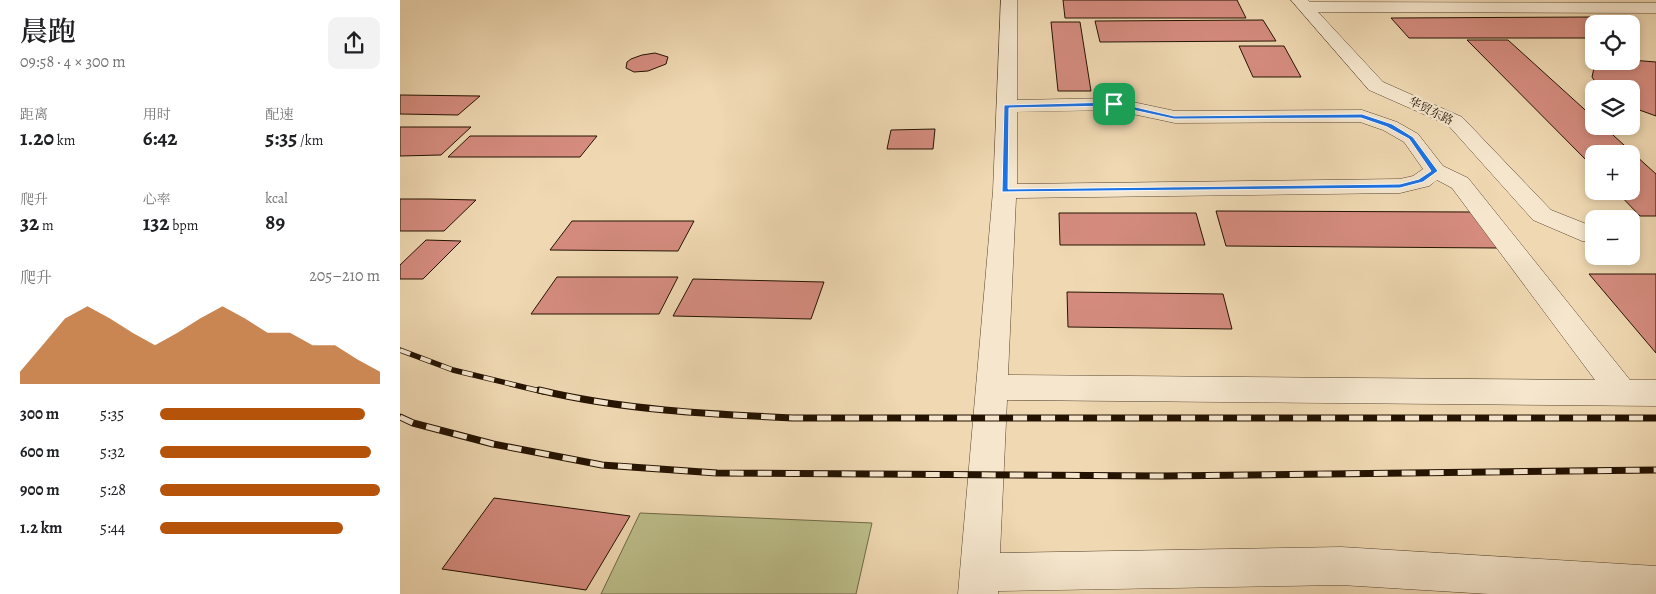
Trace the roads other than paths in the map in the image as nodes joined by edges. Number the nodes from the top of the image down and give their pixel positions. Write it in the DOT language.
graph roads {
  1 [pos="1009,0"];
  2 [pos="1302,3"];
  3 [pos="1648,8"];
  4 [pos="1656,19"];
  5 [pos="1006,106"];
  6 [pos="1434,171"];
  7 [pos="1004,191"];
  8 [pos="1585,233"];
  9 [pos="991,387"];
  10 [pos="1622,393"];
  11 [pos="1656,393"];
  12 [pos="978,583"];
  13 [pos="1656,585"];
  1 -- 5 [label="street"];
  2 -- 3 [label="street"];
  2 -- 8 [label="street, 华贸东路"];
  3 -- 4 [label="street"];
  5 -- 6 [label="street"];
  5 -- 7 [label="street"];
  6 -- 7 [label="street"];
  6 -- 10 [label="street"];
  7 -- 9 [label="street"];
  9 -- 10 [label="street"];
  9 -- 12 [label="street"];
  10 -- 11 [label="street"];
  12 -- 13 [label="street"];
}
